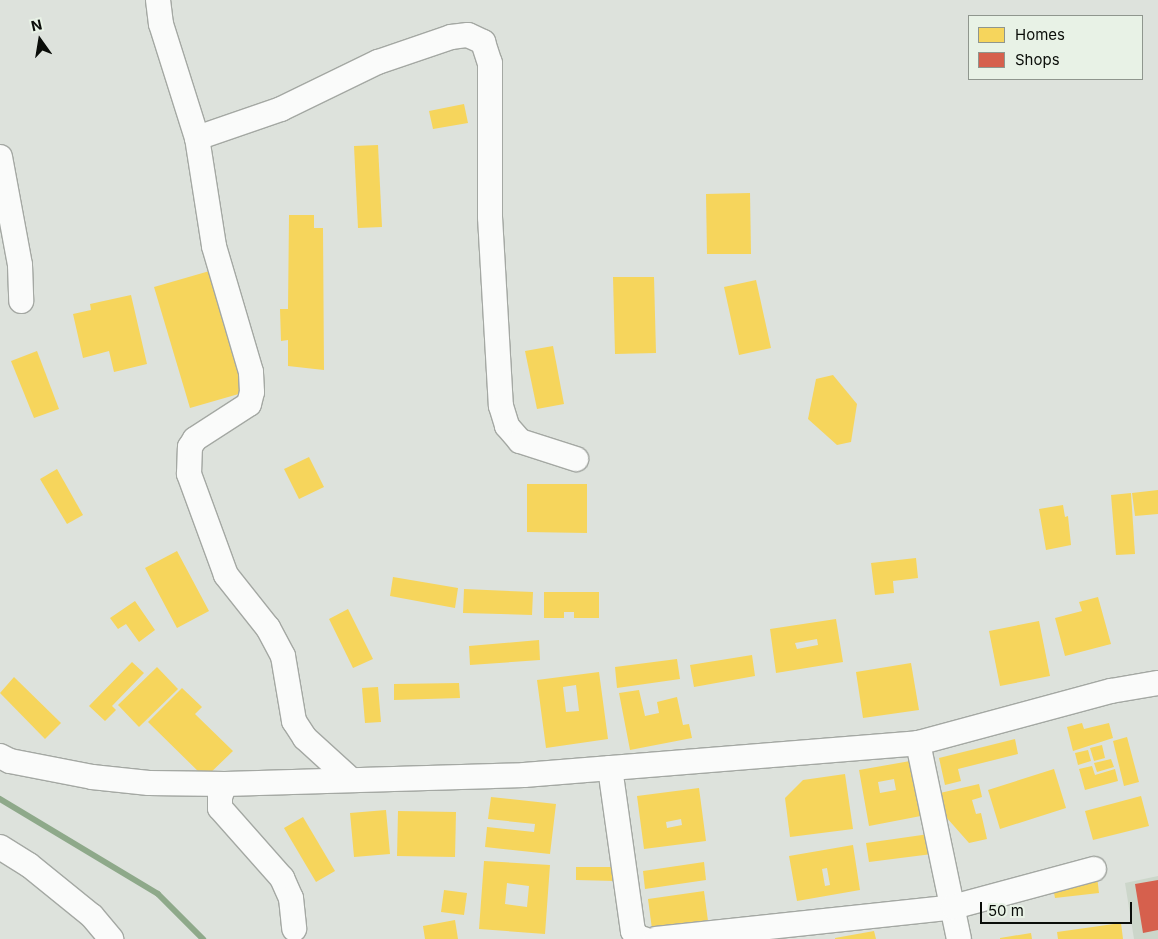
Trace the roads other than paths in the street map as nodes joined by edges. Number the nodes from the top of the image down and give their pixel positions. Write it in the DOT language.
graph roads {
  1 [pos="158,0"];
  2 [pos="197,138"];
  3 [pos="0,157"];
  4 [pos="22,301"];
  5 [pos="576,459"];
  6 [pos="1158,682"];
  7 [pos="918,743"];
  8 [pos="0,756"];
  9 [pos="610,768"];
  10 [pos="350,779"];
  11 [pos="225,784"];
  12 [pos="0,847"];
  13 [pos="1094,870"];
  14 [pos="953,907"];
  15 [pos="294,929"];
  16 [pos="111,939"];
  17 [pos="644,939"];
  18 [pos="656,939"];
  19 [pos="959,939"];
  1 -- 2 [label="street"];
  2 -- 5 [label="street"];
  2 -- 10 [label="street"];
  3 -- 4 [label="street"];
  6 -- 7 [label="street"];
  7 -- 9 [label="street"];
  7 -- 14 [label="street"];
  8 -- 11 [label="street"];
  9 -- 10 [label="street"];
  9 -- 17 [label="street"];
  10 -- 11 [label="street"];
  11 -- 15 [label="street"];
  12 -- 16 [label="street"];
  13 -- 14 [label="street"];
  14 -- 18 [label="street"];
  14 -- 19 [label="street"];
}
